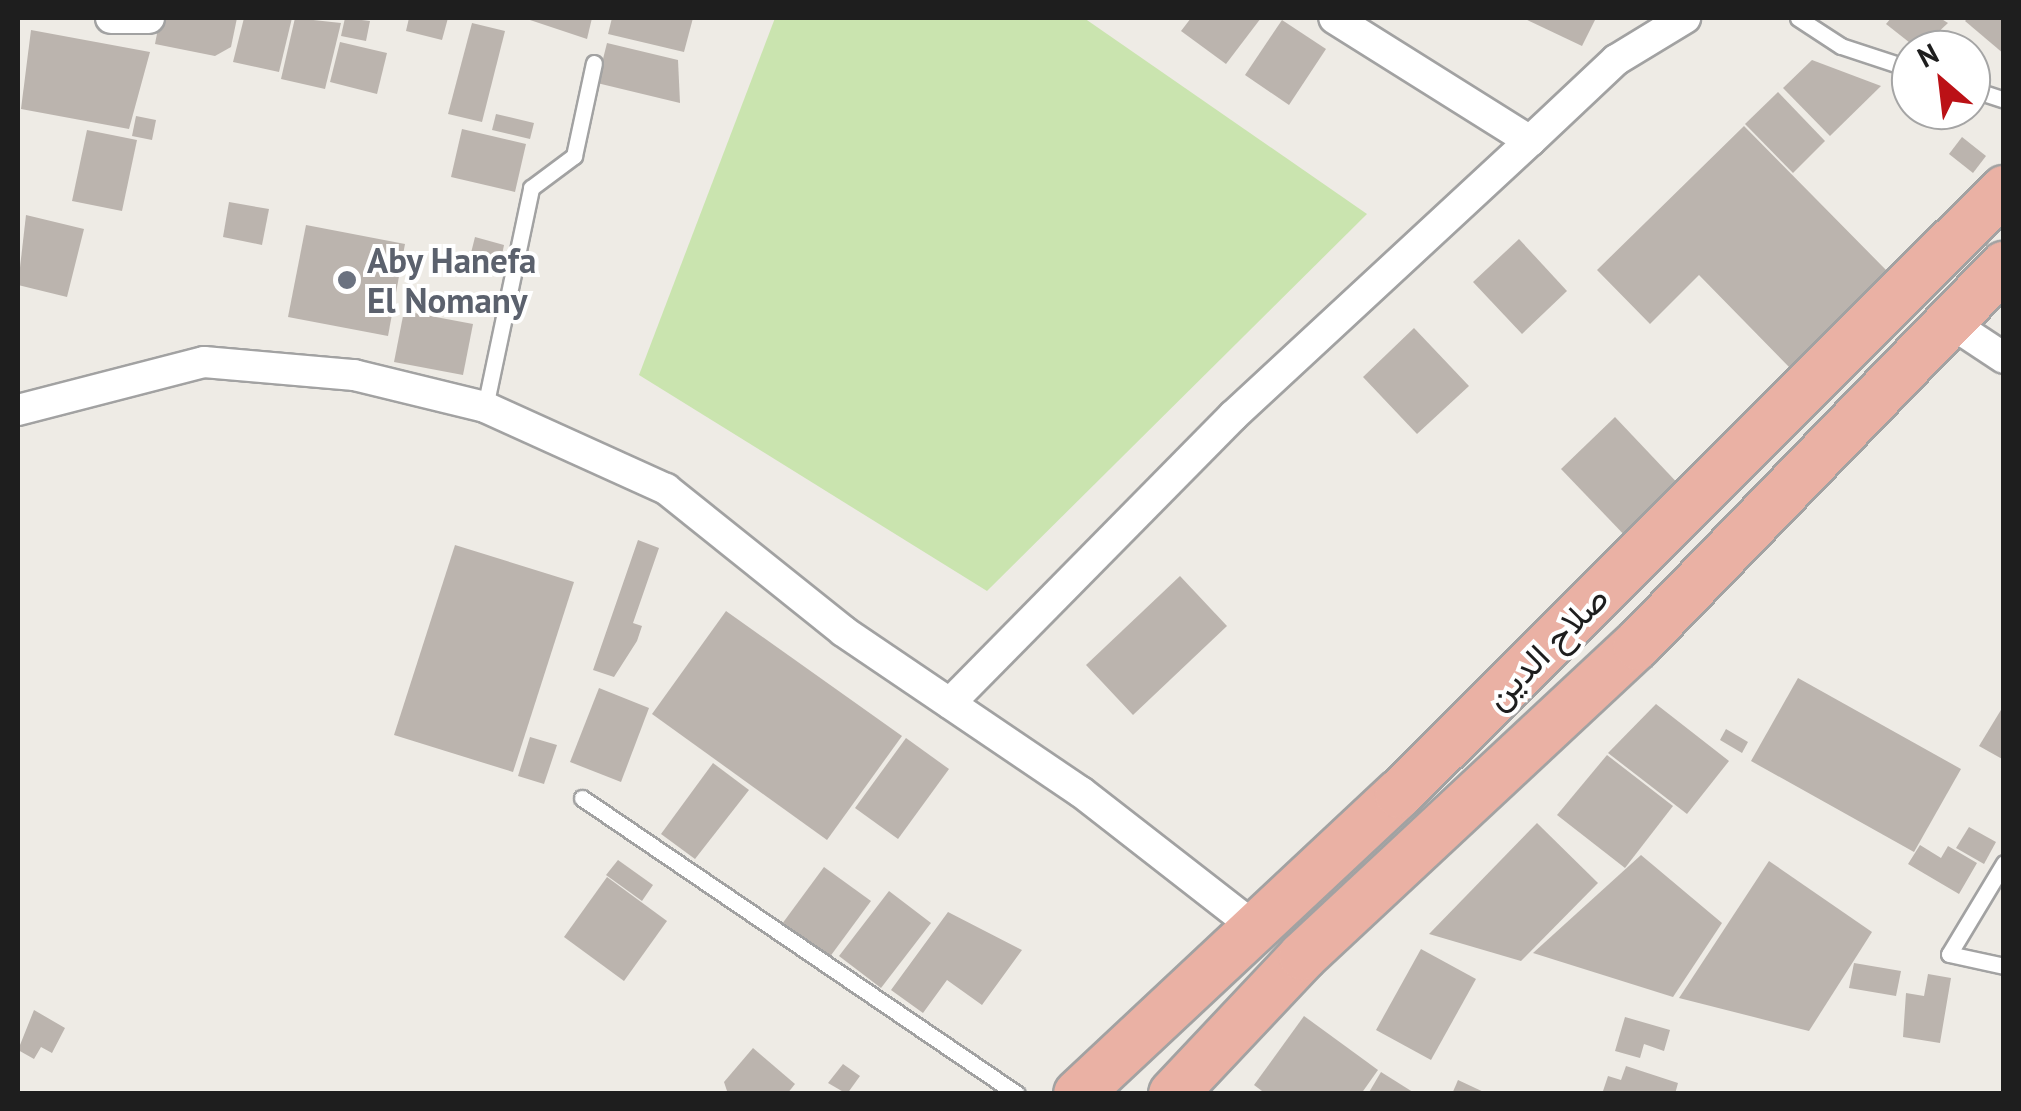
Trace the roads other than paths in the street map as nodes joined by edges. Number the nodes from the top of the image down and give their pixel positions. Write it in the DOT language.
graph roads {
  1 [pos="111,18"];
  2 [pos="148,18"];
  3 [pos="1334,18"];
  4 [pos="1685,18"];
  5 [pos="1798,18"];
  6 [pos="594,63"];
  7 [pos="1891,63"];
  8 [pos="1530,141"];
  9 [pos="2004,190"];
  10 [pos="2004,266"];
  11 [pos="1948,321"];
  12 [pos="2004,358"];
  13 [pos="485,407"];
  14 [pos="18,410"];
  15 [pos="950,703"];
  16 [pos="582,798"];
  17 [pos="2004,863"];
  18 [pos="1256,928"];
  19 [pos="2004,966"];
  20 [pos="1017,1094"];
  21 [pos="1078,1094"];
  22 [pos="1173,1094"];
  1 -- 2 [label="street"];
  3 -- 8 [label="street"];
  4 -- 8 [label="street"];
  5 -- 7 [label="lane"];
  6 -- 13 [label="lane"];
  8 -- 15 [label="street"];
  9 -- 18 [label="highway, صلاح الدين"];
  10 -- 11 [label="highway, صلاح الدين"];
  11 -- 12 [label="street"];
  11 -- 22 [label="highway, صلاح الدين"];
  13 -- 14 [label="street"];
  13 -- 15 [label="street"];
  15 -- 18 [label="street"];
  16 -- 20 [label="lane"];
  17 -- 19 [label="lane"];
  18 -- 21 [label="highway, صلاح الدين"];
}
